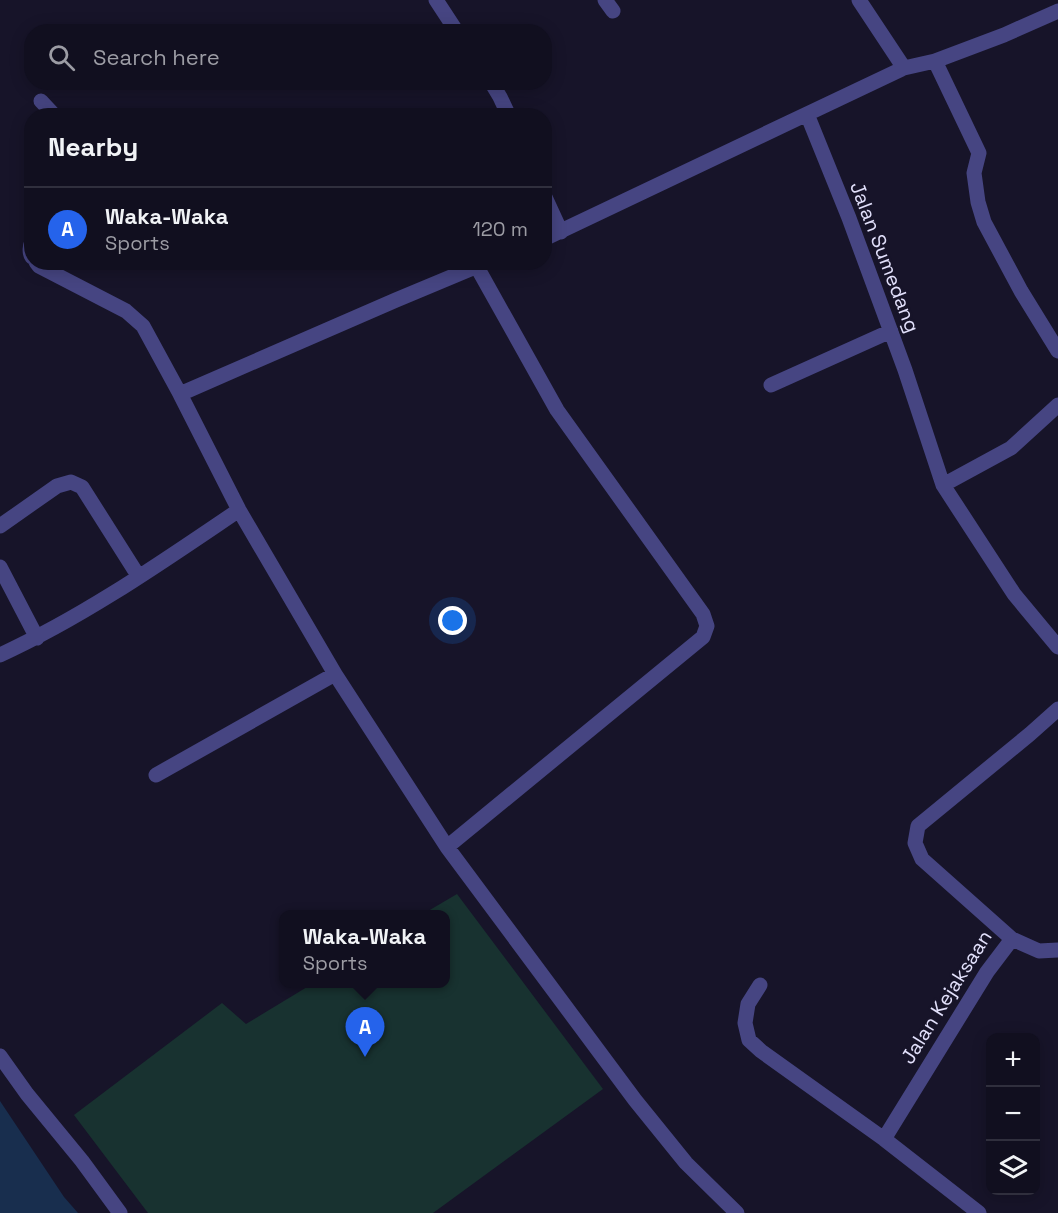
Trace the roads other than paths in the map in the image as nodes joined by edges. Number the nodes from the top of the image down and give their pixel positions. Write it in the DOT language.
graph roads {
  1 [pos="436,0"];
  2 [pos="859,0"];
  3 [pos="1058,11"];
  4 [pos="452,24"];
  5 [pos="935,61"];
  6 [pos="904,68"];
  7 [pos="496,90"];
  8 [pos="41,101"];
  9 [pos="48,108"];
  10 [pos="505,108"];
  11 [pos="807,114"];
  12 [pos="552,212"];
  13 [pos="561,232"];
  14 [pos="552,236"];
  15 [pos="47,270"];
  16 [pos="470,270"];
  17 [pos="485,270"];
  18 [pos="891,331"];
  19 [pos="1058,351"];
  20 [pos="771,385"];
  21 [pos="180,394"];
  22 [pos="1058,405"];
  23 [pos="943,485"];
  24 [pos="239,510"];
  25 [pos="0,525"];
  26 [pos="0,567"];
  27 [pos="139,577"];
  28 [pos="37,638"];
  29 [pos="1058,647"];
  30 [pos="0,655"];
  31 [pos="335,674"];
  32 [pos="1058,709"];
  33 [pos="156,775"];
  34 [pos="447,847"];
  35 [pos="1012,939"];
  36 [pos="1058,950"];
  37 [pos="760,985"];
  38 [pos="0,1056"];
  39 [pos="884,1139"];
  40 [pos="120,1213"];
  41 [pos="737,1213"];
  42 [pos="979,1213"];
  1 -- 4 [label="street"];
  2 -- 6 [label="street"];
  3 -- 5 [label="street"];
  5 -- 6 [label="street"];
  5 -- 19 [label="street"];
  6 -- 11 [label="street"];
  7 -- 10 [label="street"];
  8 -- 9 [label="street"];
  11 -- 13 [label="street"];
  11 -- 18 [label="street, Jalan Sumedang"];
  12 -- 13 [label="street"];
  13 -- 14 [label="street"];
  15 -- 21 [label="street"];
  16 -- 21 [label="street"];
  17 -- 34 [label="street"];
  18 -- 20 [label="street"];
  18 -- 23 [label="street, Jalan Sumedang"];
  21 -- 24 [label="street"];
  22 -- 23 [label="street"];
  23 -- 29 [label="street, Jalan Sumedang"];
  24 -- 27 [label="street"];
  24 -- 31 [label="street"];
  25 -- 27 [label="street"];
  26 -- 28 [label="street"];
  27 -- 28 [label="street"];
  28 -- 30 [label="street"];
  31 -- 33 [label="street"];
  31 -- 34 [label="street"];
  32 -- 35 [label="street, Jalan Kejaksaan"];
  34 -- 41 [label="street"];
  35 -- 36 [label="street"];
  35 -- 39 [label="street, Jalan Kejaksaan"];
  37 -- 39 [label="street"];
  38 -- 40 [label="street"];
  39 -- 42 [label="street"];
}
